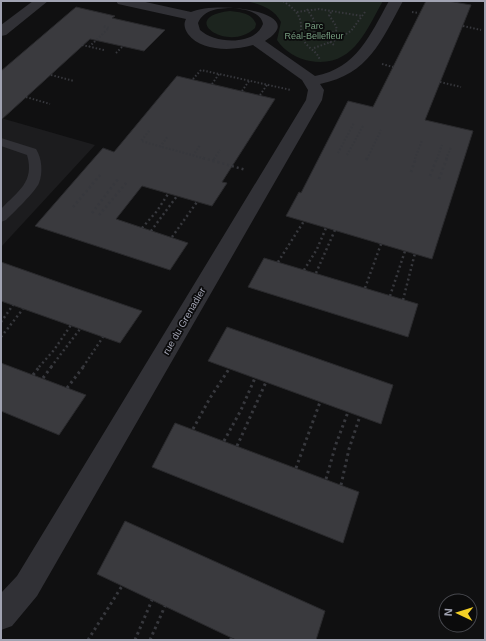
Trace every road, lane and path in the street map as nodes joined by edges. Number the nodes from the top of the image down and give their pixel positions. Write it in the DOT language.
graph roads {
  1 [pos="41,1"];
  2 [pos="123,1"];
  3 [pos="284,1"];
  4 [pos="396,1"];
  5 [pos="226,3"];
  6 [pos="307,9"];
  7 [pos="367,10"];
  8 [pos="332,11"];
  9 [pos="297,12"];
  10 [pos="362,16"];
  11 [pos="194,17"];
  12 [pos="103,26"];
  13 [pos="462,26"];
  14 [pos="481,30"];
  15 [pos="1,32"];
  16 [pos="255,40"];
  17 [pos="328,40"];
  18 [pos="331,42"];
  19 [pos="334,45"];
  20 [pos="82,46"];
  21 [pos="122,46"];
  22 [pos="90,47"];
  23 [pos="314,48"];
  24 [pos="104,50"];
  25 [pos="116,53"];
  26 [pos="316,72"];
  27 [pos="219,74"];
  28 [pos="51,75"];
  29 [pos="193,79"];
  30 [pos="74,81"];
  31 [pos="249,81"];
  32 [pos="440,82"];
  33 [pos="212,84"];
  34 [pos="288,84"];
  35 [pos="267,85"];
  36 [pos="461,87"];
  37 [pos="286,90"];
  38 [pos="242,91"];
  39 [pos="293,94"];
  40 [pos="260,96"];
  41 [pos="26,97"];
  42 [pos="50,104"];
  43 [pos="354,123"];
  44 [pos="363,126"];
  45 [pos="381,130"];
  46 [pos="149,131"];
  47 [pos="168,136"];
  48 [pos="422,140"];
  49 [pos="1,142"];
  50 [pos="200,145"];
  51 [pos="442,145"];
  52 [pos="160,147"];
  53 [pos="451,147"];
  54 [pos="220,150"];
  55 [pos="338,153"];
  56 [pos="193,156"];
  57 [pos="347,156"];
  58 [pos="366,160"];
  59 [pos="213,161"];
  60 [pos="246,170"];
  61 [pos="411,172"];
  62 [pos="101,174"];
  63 [pos="430,176"];
  64 [pos="118,179"];
  65 [pos="439,179"];
  66 [pos="127,182"];
  67 [pos="168,194"];
  68 [pos="177,196"];
  69 [pos="197,202"];
  70 [pos="73,207"];
  71 [pos="92,213"];
  72 [pos="100,215"];
  73 [pos="1,217"];
  74 [pos="304,221"];
  75 [pos="142,228"];
  76 [pos="326,228"];
  77 [pos="335,230"];
  78 [pos="151,231"];
  79 [pos="172,237"];
  80 [pos="382,244"];
  81 [pos="405,251"];
  82 [pos="415,254"];
  83 [pos="278,262"];
  84 [pos="304,270"];
  85 [pos="316,273"];
  86 [pos="365,288"];
  87 [pos="390,296"];
  88 [pos="403,300"];
  89 [pos="13,305"];
  90 [pos="23,309"];
  91 [pos="1,322"];
  92 [pos="71,325"];
  93 [pos="80,329"];
  94 [pos="1,337"];
  95 [pos="103,337"];
  96 [pos="229,369"];
  97 [pos="34,375"];
  98 [pos="43,378"];
  99 [pos="255,378"];
  100 [pos="266,382"];
  101 [pos="67,388"];
  102 [pos="320,402"];
  103 [pos="348,412"];
  104 [pos="360,416"];
  105 [pos="193,429"];
  106 [pos="224,441"];
  107 [pos="237,446"];
  108 [pos="296,468"];
  109 [pos="326,479"];
  110 [pos="341,485"];
  111 [pos="122,586"];
  112 [pos="152,600"];
  113 [pos="165,606"];
  114 [pos="1,615"];
  115 [pos="88,640"];
  116 [pos="135,640"];
  117 [pos="150,640"];
  1 -- 15 [label="street"];
  2 -- 11 [label="street"];
  3 -- 9 [label="path"];
  4 -- 26 [label="street"];
  5 -- 11 [label="street"];
  5 -- 16 [label="street"];
  6 -- 8 [label="path"];
  6 -- 9 [label="path"];
  6 -- 17 [label="path"];
  7 -- 10 [label="path"];
  8 -- 10 [label="path"];
  8 -- 17 [label="path"];
  9 -- 23 [label="path"];
  10 -- 18 [label="path"];
  11 -- 16 [label="street"];
  12 -- 22 [label="path"];
  13 -- 14 [label="path"];
  16 -- 26 [label="street"];
  17 -- 18 [label="path"];
  18 -- 19 [label="path"];
  18 -- 23 [label="path"];
  20 -- 22 [label="path"];
  21 -- 25 [label="path"];
  22 -- 24 [label="path"];
  23 -- 26 [label="path"];
  26 -- 114 [label="street, rue du Grenadier"];
  27 -- 29 [label="path"];
  27 -- 31 [label="path"];
  27 -- 33 [label="path"];
  28 -- 30 [label="path"];
  31 -- 35 [label="path"];
  31 -- 38 [label="path"];
  32 -- 36 [label="path"];
  34 -- 39 [label="path"];
  35 -- 37 [label="path"];
  35 -- 40 [label="path"];
  41 -- 42 [label="path"];
  43 -- 55 [label="path"];
  44 -- 57 [label="path"];
  45 -- 58 [label="path"];
  46 -- 52 [label="path"];
  47 -- 52 [label="path"];
  48 -- 61 [label="path"];
  49 -- 73 [label="lane"];
  50 -- 56 [label="path"];
  51 -- 63 [label="path"];
  52 -- 56 [label="path"];
  53 -- 65 [label="path"];
  54 -- 59 [label="path"];
  56 -- 59 [label="path"];
  59 -- 60 [label="path"];
  62 -- 70 [label="path"];
  64 -- 71 [label="path"];
  66 -- 72 [label="path"];
  67 -- 75 [label="path"];
  68 -- 78 [label="path"];
  69 -- 79 [label="path"];
  74 -- 83 [label="path"];
  76 -- 84 [label="path"];
  77 -- 85 [label="path"];
  80 -- 86 [label="path"];
  81 -- 87 [label="path"];
  82 -- 88 [label="path"];
  89 -- 91 [label="path"];
  90 -- 94 [label="path"];
  92 -- 97 [label="path"];
  93 -- 98 [label="path"];
  95 -- 101 [label="path"];
  96 -- 105 [label="path"];
  99 -- 106 [label="path"];
  100 -- 107 [label="path"];
  102 -- 108 [label="path"];
  103 -- 109 [label="path"];
  104 -- 110 [label="path"];
  111 -- 115 [label="path"];
  112 -- 116 [label="path"];
  113 -- 117 [label="path"];
}
